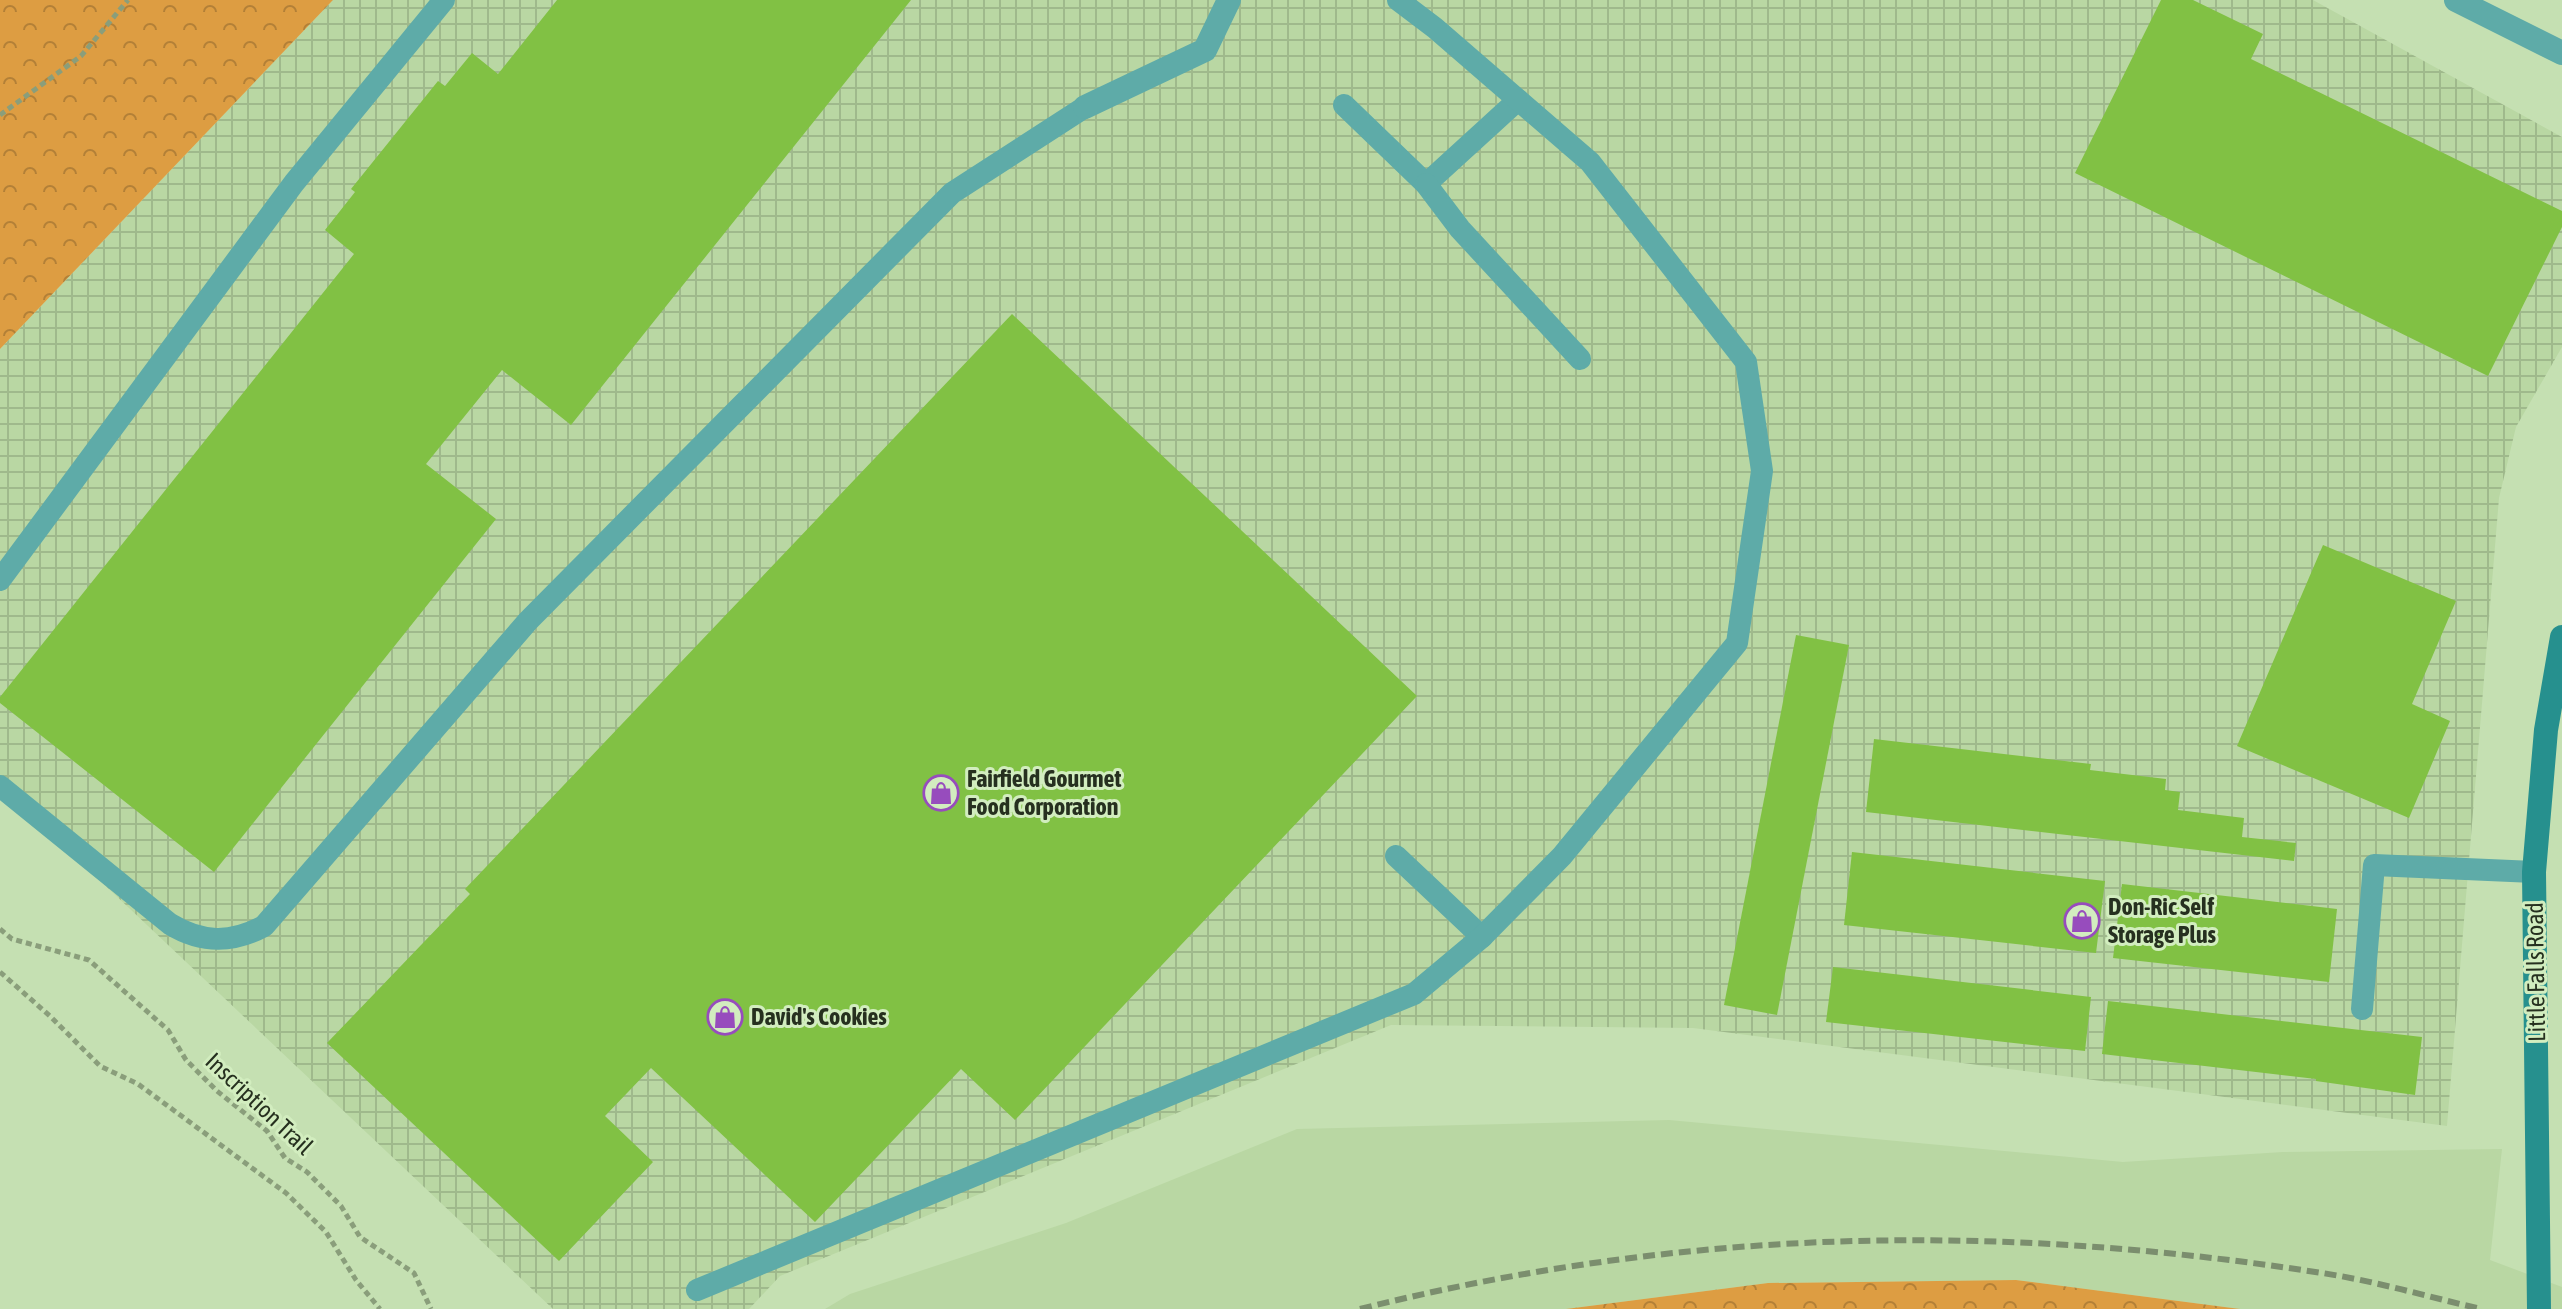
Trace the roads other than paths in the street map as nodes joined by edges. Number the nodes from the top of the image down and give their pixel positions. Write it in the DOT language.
graph roads {
  1 [pos="444,0"];
  2 [pos="1229,0"];
  3 [pos="1398,0"];
  4 [pos="2456,0"];
  5 [pos="2562,53"];
  6 [pos="1518,100"];
  7 [pos="1344,105"];
  8 [pos="1085,107"];
  9 [pos="1426,184"];
  10 [pos="1580,359"];
  11 [pos="0,580"];
  12 [pos="2562,637"];
  13 [pos="0,786"];
  14 [pos="1396,856"];
  15 [pos="2534,872"];
  16 [pos="1482,937"];
  17 [pos="2362,1009"];
  18 [pos="697,1290"];
  19 [pos="2539,1309"];
  1 -- 11 [label="lane"];
  2 -- 8 [label="street"];
  3 -- 6 [label="lane"];
  4 -- 5 [label="street"];
  6 -- 9 [label="lane"];
  6 -- 16 [label="lane"];
  7 -- 9 [label="lane"];
  8 -- 13 [label="lane"];
  9 -- 10 [label="lane"];
  12 -- 15 [label="street, Little Falls Road"];
  14 -- 16 [label="lane"];
  15 -- 17 [label="lane"];
  15 -- 19 [label="street, Little Falls Road"];
  16 -- 18 [label="lane"];
}
